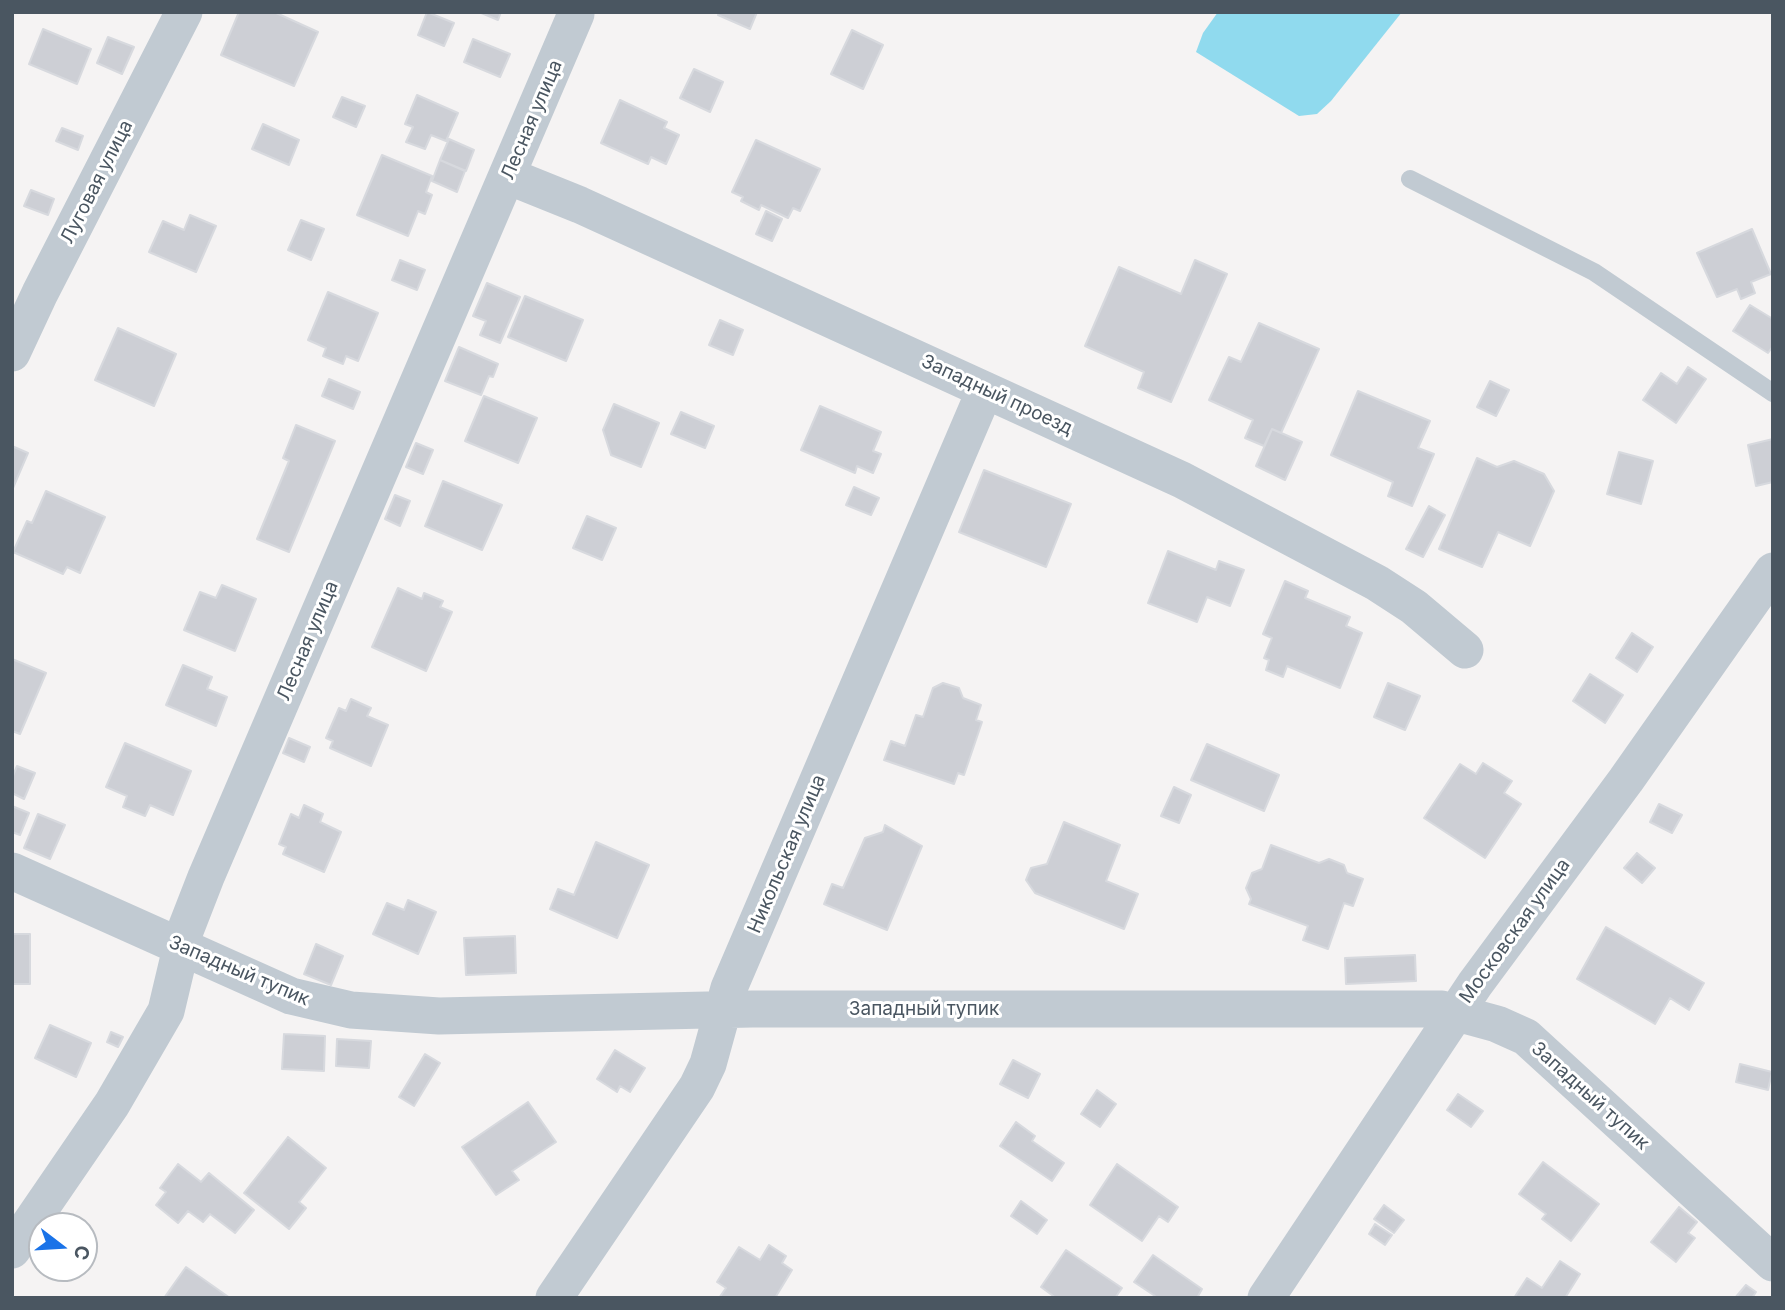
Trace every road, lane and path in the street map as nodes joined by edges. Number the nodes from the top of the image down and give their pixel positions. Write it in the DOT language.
graph roads {
  1 [pos="184,12"];
  2 [pos="576,14"];
  3 [pos="509,176"];
  4 [pos="1410,179"];
  5 [pos="12,353"];
  6 [pos="985,390"];
  7 [pos="1773,393"];
  8 [pos="1773,571"];
  9 [pos="1465,649"];
  10 [pos="12,871"];
  11 [pos="182,947"];
  12 [pos="723,1010"];
  13 [pos="1457,1012"];
  14 [pos="12,1250"];
  15 [pos="1773,1263"];
  16 [pos="554,1298"];
  17 [pos="1266,1298"];
  1 -- 5 [label="street, Луговая улица"];
  2 -- 3 [label="street, Лесная улица"];
  3 -- 6 [label="street, Западный проезд"];
  3 -- 11 [label="street, Лесная улица"];
  4 -- 7 [label="lane"];
  6 -- 9 [label="street, Западный проезд"];
  6 -- 12 [label="street, Никольская улица"];
  8 -- 13 [label="street, Московская улица"];
  10 -- 11 [label="street, Западный тупик"];
  11 -- 12 [label="street, Западный тупик"];
  11 -- 14 [label="street, Лесная улица"];
  12 -- 13 [label="street, Западный тупик"];
  12 -- 16 [label="street, Никольская улица"];
  13 -- 15 [label="street, Западный тупик"];
  13 -- 17 [label="street, Московская улица"];
}
